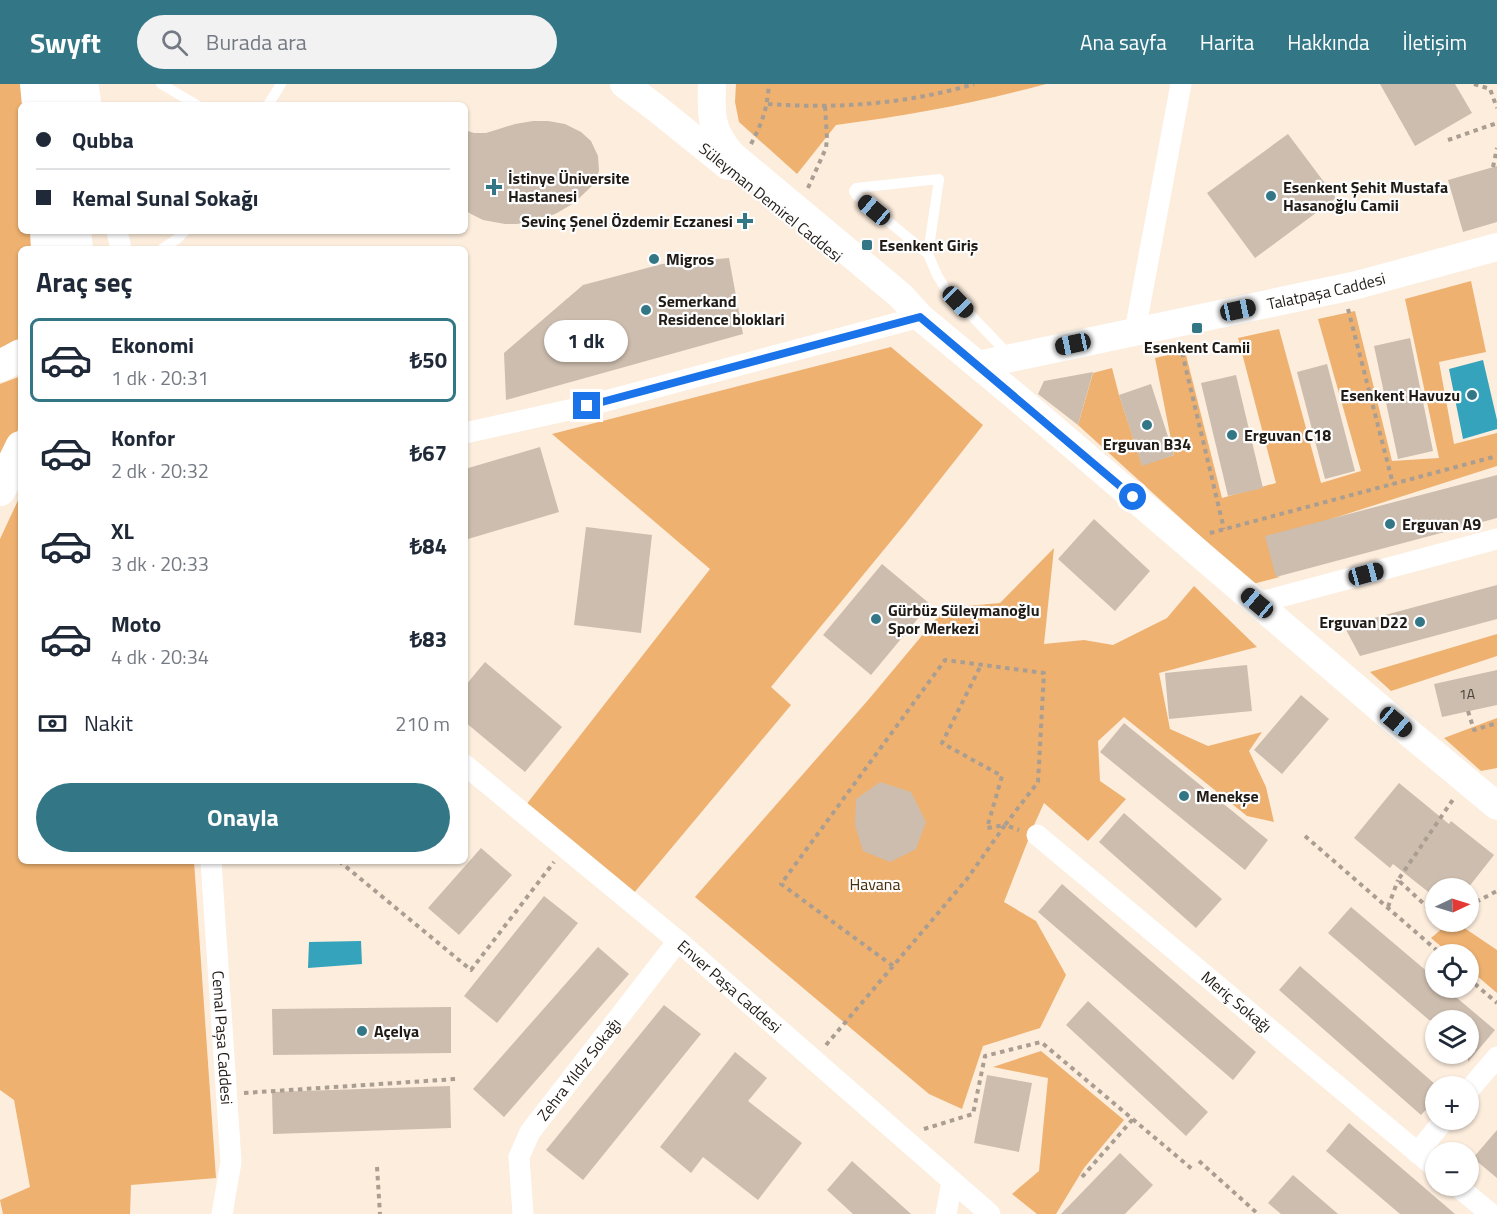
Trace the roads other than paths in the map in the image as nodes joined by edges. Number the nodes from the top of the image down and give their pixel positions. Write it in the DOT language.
graph roads {
  1 [pos="36,84"];
  2 [pos="66,84"];
  3 [pos="88,84"];
  4 [pos="161,84"];
  5 [pos="281,84"];
  6 [pos="624,84"];
  7 [pos="712,84"];
  8 [pos="1181,84"];
  9 [pos="38,102"];
  10 [pos="66,102"];
  11 [pos="91,102"];
  12 [pos="192,102"];
  13 [pos="270,102"];
  14 [pos="182,234"];
  15 [pos="166,246"];
  16 [pos="1497,248"];
  17 [pos="928,254"];
  18 [pos="920,317"];
  19 [pos="1135,331"];
  20 [pos="18,357"];
  21 [pos="1011,358"];
  22 [pos="978,365"];
  23 [pos="0,366"];
  24 [pos="468,432"];
  25 [pos="18,453"];
  26 [pos="0,489"];
  27 [pos="1497,539"];
  28 [pos="1257,603"];
  29 [pos="468,767"];
  30 [pos="1497,806"];
  31 [pos="1037,835"];
  32 [pos="211,864"];
  33 [pos="678,941"];
  34 [pos="1497,1057"];
  35 [pos="1479,1078"];
  36 [pos="1436,1130"];
  37 [pos="1417,1153"];
  38 [pos="1425,1159"];
  39 [pos="952,1182"];
  40 [pos="1469,1196"];
  41 [pos="222,1214"];
  42 [pos="523,1214"];
  43 [pos="946,1214"];
  44 [pos="990,1214"];
  45 [pos="1491,1214"];
  1 -- 9 [label="main road"];
  2 -- 10 [label="main road"];
  3 -- 11 [label="street"];
  4 -- 12 [label="lane"];
  5 -- 13 [label="lane"];
  6 -- 18 [label="main road, Süleyman Demirel Caddesi"];
  7 -- 18 [label="main road, Süleyman Demirel Caddesi"];
  8 -- 19 [label="street"];
  14 -- 15 [label="lane"];
  16 -- 19 [label="main road, Talatpaşa Caddesi"];
  17 -- 17 [label="lane"];
  17 -- 21 [label="lane"];
  18 -- 22 [label="main road, Süleyman Demirel Caddesi"];
  18 -- 24 [label="street"];
  19 -- 21 [label="main road, Talatpaşa Caddesi"];
  20 -- 23 [label="main road"];
  21 -- 22 [label="main road, Talatpaşa Caddesi"];
  22 -- 28 [label="main road, Süleyman Demirel Caddesi"];
  25 -- 26 [label="main road"];
  27 -- 28 [label="street"];
  28 -- 30 [label="main road, Süleyman Demirel Caddesi"];
  29 -- 33 [label="street, Enver Paşa Caddesi"];
  31 -- 37 [label="street, Meriç Sokağı"];
  32 -- 41 [label="street, Cemal Paşa Caddesi"];
  33 -- 39 [label="street, Enver Paşa Caddesi"];
  33 -- 42 [label="street, Zehra Yıldız Sokağı"];
  34 -- 35 [label="street"];
  36 -- 37 [label="street"];
  37 -- 38 [label="street, Meriç Sokağı"];
  39 -- 43 [label="street"];
  39 -- 44 [label="street, Enver Paşa Caddesi"];
  40 -- 45 [label="street"];
}
